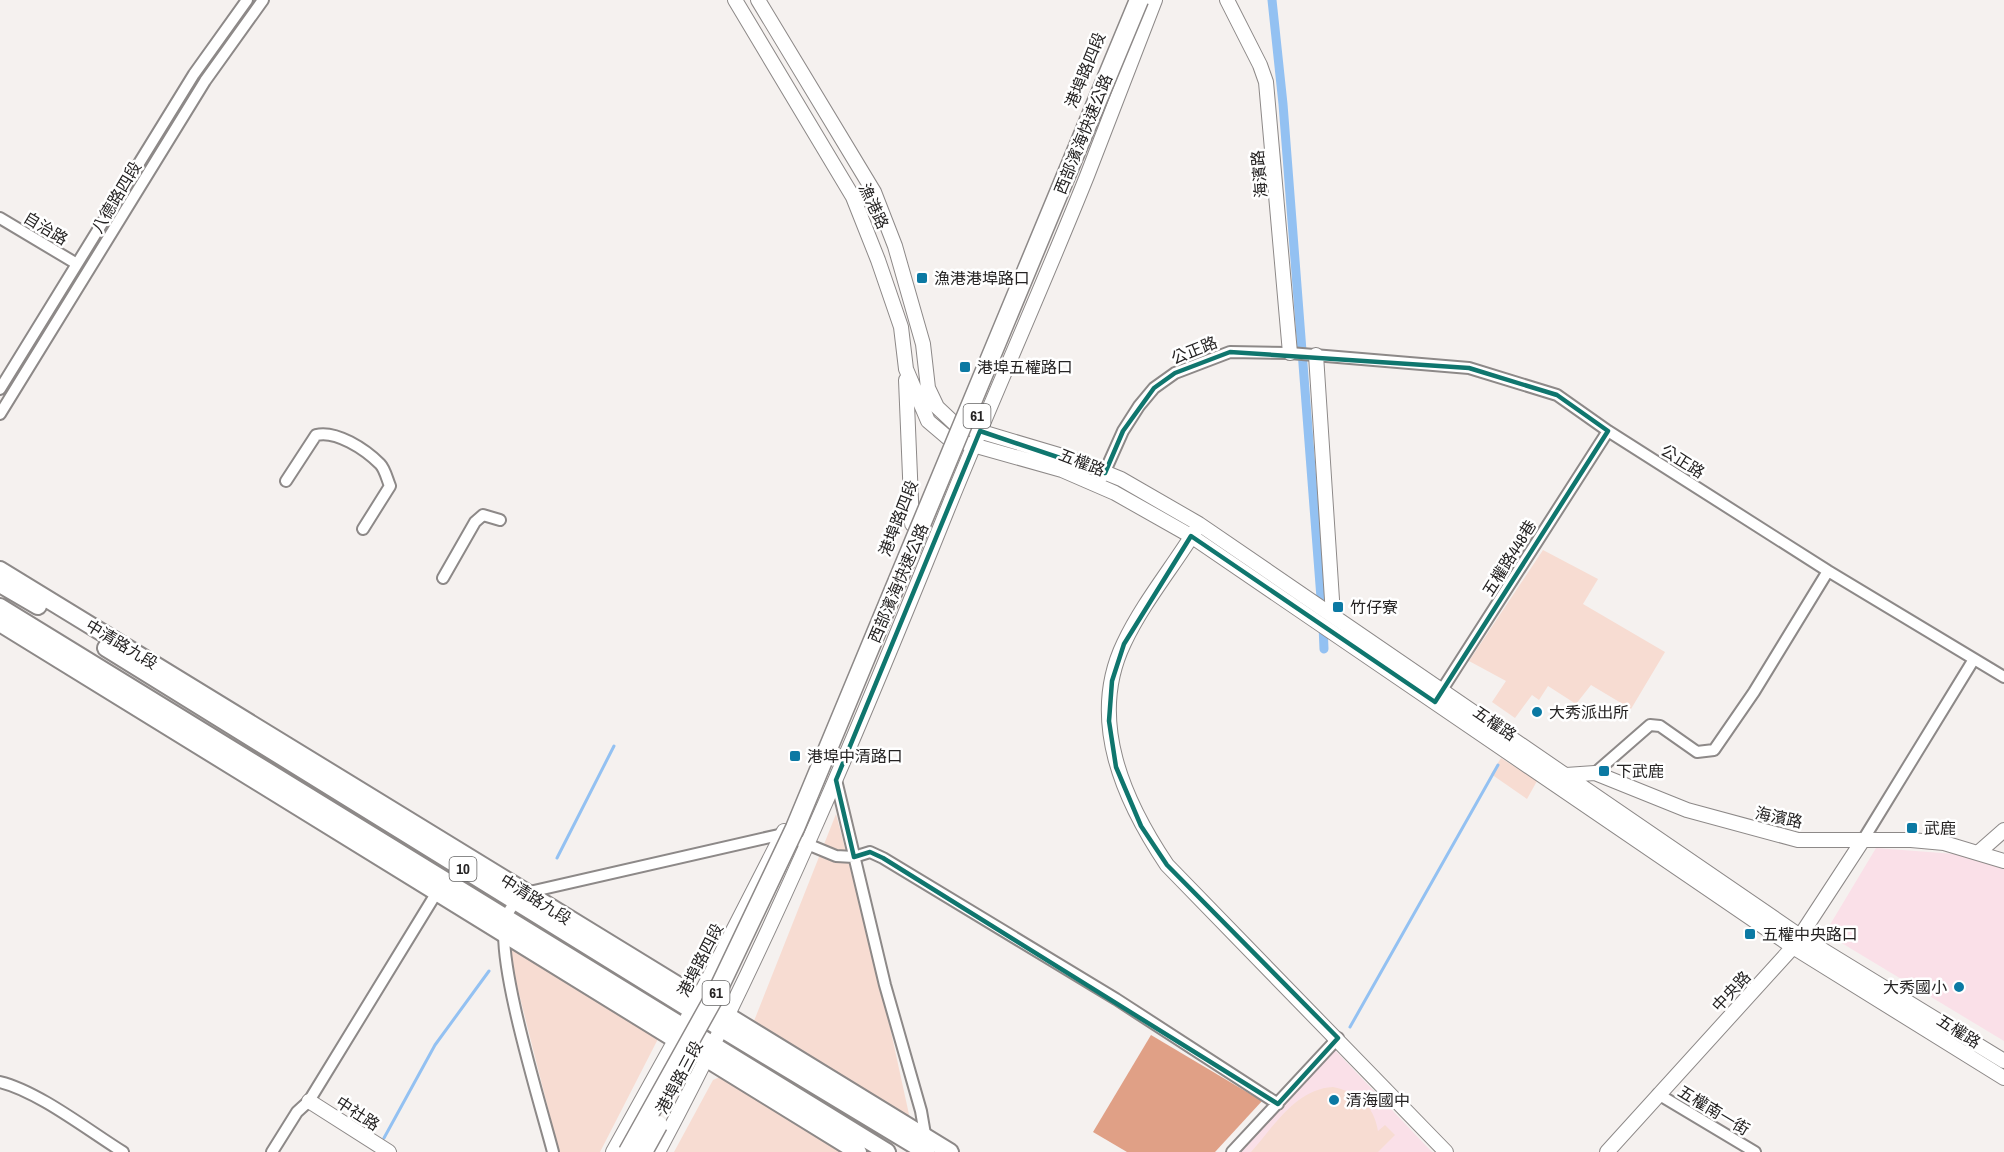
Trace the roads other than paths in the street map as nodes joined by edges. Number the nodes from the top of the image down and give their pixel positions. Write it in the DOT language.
graph roads {
  1 [pos="247,0"];
  2 [pos="263,0"];
  3 [pos="735,0"];
  4 [pos="758,0"];
  5 [pos="1131,0"];
  6 [pos="1138,0"];
  7 [pos="1149,0"];
  8 [pos="1155,0"];
  9 [pos="1227,0"];
  10 [pos="194,74"];
  11 [pos="205,81"];
  12 [pos="0,218"];
  13 [pos="77,264"];
  14 [pos="1290,353"];
  15 [pos="1316,355"];
  16 [pos="13,368"];
  17 [pos="906,369"];
  18 [pos="24,375"];
  19 [pos="0,389"];
  20 [pos="0,414"];
  21 [pos="955,424"];
  22 [pos="980,431"];
  23 [pos="1608,431"];
  24 [pos="948,438"];
  25 [pos="974,446"];
  26 [pos="1105,472"];
  27 [pos="286,481"];
  28 [pos="1099,486"];
  29 [pos="500,520"];
  30 [pos="912,524"];
  31 [pos="1199,524"];
  32 [pos="363,529"];
  33 [pos="1191,536"];
  34 [pos="0,570"];
  35 [pos="1828,571"];
  36 [pos="443,578"];
  37 [pos="0,584"];
  38 [pos="0,607"];
  39 [pos="1333,615"];
  40 [pos="0,623"];
  41 [pos="1974,659"];
  42 [pos="2004,677"];
  43 [pos="1438,696"];
  44 [pos="1594,772"];
  45 [pos="836,780"];
  46 [pos="1562,780"];
  47 [pos="2004,830"];
  48 [pos="783,834"];
  49 [pos="1863,840"];
  50 [pos="808,845"];
  51 [pos="1979,852"];
  52 [pos="854,857"];
  53 [pos="2004,861"];
  54 [pos="437,892"];
  55 [pos="520,897"];
  56 [pos="506,927"];
  57 [pos="1796,942"];
  58 [pos="695,1005"];
  59 [pos="725,1023"];
  60 [pos="679,1034"];
  61 [pos="1338,1038"];
  62 [pos="1984,1049"];
  63 [pos="711,1052"];
  64 [pos="1977,1061"];
  65 [pos="2004,1061"];
  66 [pos="2004,1078"];
  67 [pos="0,1082"];
  68 [pos="1658,1094"];
  69 [pos="309,1101"];
  70 [pos="1278,1104"];
  71 [pos="926,1148"];
  72 [pos="123,1152"];
  73 [pos="272,1152"];
  74 [pos="389,1152"];
  75 [pos="553,1152"];
  76 [pos="613,1152"];
  77 [pos="628,1152"];
  78 [pos="643,1152"];
  79 [pos="657,1152"];
  80 [pos="858,1152"];
  81 [pos="887,1152"];
  82 [pos="950,1152"];
  83 [pos="1232,1152"];
  84 [pos="1446,1152"];
  85 [pos="1607,1152"];
  86 [pos="1755,1152"];
  1 -- 10 [label="street, 八德路四段"];
  2 -- 11 [label="street, 八德路四段"];
  3 -- 17 [label="street, 漁港路"];
  4 -- 21 [label="street, 漁港路"];
  5 -- 21 [label="street, 港埠路四段"];
  6 -- 77 [label="highway, 西部濱海快速公路 / 61, bridge"];
  7 -- 78 [label="highway, 西部濱海快速公路 / 61, bridge"];
  8 -- 22 [label="street"];
  9 -- 14 [label="street, 海濱路"];
  10 -- 11 [label="street"];
  10 -- 13 [label="street, 八德路四段"];
  11 -- 18 [label="street, 八德路四段"];
  12 -- 13 [label="street, 自治路"];
  13 -- 16 [label="street, 八德路四段"];
  14 -- 15 [label="street, 公正路"];
  14 -- 26 [label="street, 公正路"];
  15 -- 23 [label="street, 公正路"];
  15 -- 39 [label="street"];
  16 -- 18 [label="street"];
  16 -- 19 [label="street, 八德路四段"];
  17 -- 24 [label="street, 漁港路"];
  17 -- 30 [label="street"];
  18 -- 20 [label="street, 八德路四段"];
  21 -- 22 [label="street, 五權路"];
  21 -- 24 [label="street, 港埠路四段"];
  22 -- 25 [label="street"];
  22 -- 26 [label="street, 五權路"];
  23 -- 35 [label="street, 公正路"];
  23 -- 43 [label="street, 五權路448巷"];
  24 -- 25 [label="street, 五權路"];
  24 -- 30 [label="street, 港埠路四段"];
  25 -- 28 [label="street, 五權路"];
  25 -- 45 [label="street"];
  26 -- 28 [label="street, 公正路"];
  26 -- 31 [label="street, 五權路"];
  27 -- 32 [label="street"];
  28 -- 33 [label="street, 五權路"];
  29 -- 36 [label="street"];
  30 -- 48 [label="street, 港埠路四段"];
  31 -- 33 [label="street"];
  31 -- 39 [label="street, 五權路"];
  33 -- 43 [label="street, 五權路"];
  33 -- 61 [label="street"];
  34 -- 55 [label="main road, 中清路九段"];
  35 -- 41 [label="street, 公正路"];
  35 -- 44 [label="street"];
  37 -- 55 [label="main road, 中清路九段 / 10"];
  38 -- 56 [label="main road, 中清路九段 / 10"];
  39 -- 43 [label="street, 五權路"];
  40 -- 54 [label="main road, 中清路九段"];
  41 -- 42 [label="street, 公正路"];
  41 -- 49 [label="street"];
  43 -- 46 [label="street, 五權路"];
  44 -- 46 [label="street, 海濱路"];
  44 -- 49 [label="street, 海濱路"];
  45 -- 50 [label="street"];
  45 -- 52 [label="street"];
  46 -- 57 [label="street, 五權路"];
  47 -- 51 [label="street"];
  48 -- 50 [label="street"];
  48 -- 55 [label="street"];
  48 -- 58 [label="street, 港埠路四段"];
  49 -- 51 [label="street, 海濱路"];
  49 -- 57 [label="street, 中央路"];
  50 -- 52 [label="street"];
  50 -- 59 [label="street"];
  51 -- 53 [label="street, 海濱路"];
  52 -- 70 [label="street"];
  52 -- 71 [label="street"];
  54 -- 56 [label="main road, 中清路九段"];
  54 -- 69 [label="street"];
  55 -- 56 [label="street"];
  55 -- 58 [label="main road, 中清路九段 / 10"];
  56 -- 60 [label="main road, 中清路九段"];
  56 -- 75 [label="street"];
  57 -- 62 [label="street, 五權路"];
  57 -- 64 [label="street, 五權路"];
  57 -- 68 [label="street, 中央路"];
  58 -- 59 [label="main road, 中清路九段 / 10"];
  58 -- 60 [label="street, 港埠路四段"];
  59 -- 63 [label="street, 港埠路三段"];
  59 -- 71 [label="main road, 中清路九段 / 10"];
  60 -- 63 [label="main road, 中清路九段"];
  60 -- 76 [label="street, 港埠路三段"];
  61 -- 70 [label="street"];
  61 -- 84 [label="street"];
  62 -- 64 [label="street"];
  62 -- 65 [label="street, 五權路"];
  63 -- 79 [label="street, 港埠路三段"];
  63 -- 80 [label="main road, 中清路九段"];
  63 -- 81 [label="main road, 中清路九段"];
  64 -- 66 [label="street, 五權路"];
  67 -- 72 [label="street"];
  68 -- 85 [label="street, 中央路"];
  68 -- 86 [label="street, 五權南一街"];
  69 -- 73 [label="street"];
  69 -- 74 [label="street, 中社路"];
  70 -- 83 [label="street"];
  71 -- 82 [label="main road, 中清路九段"];
}
